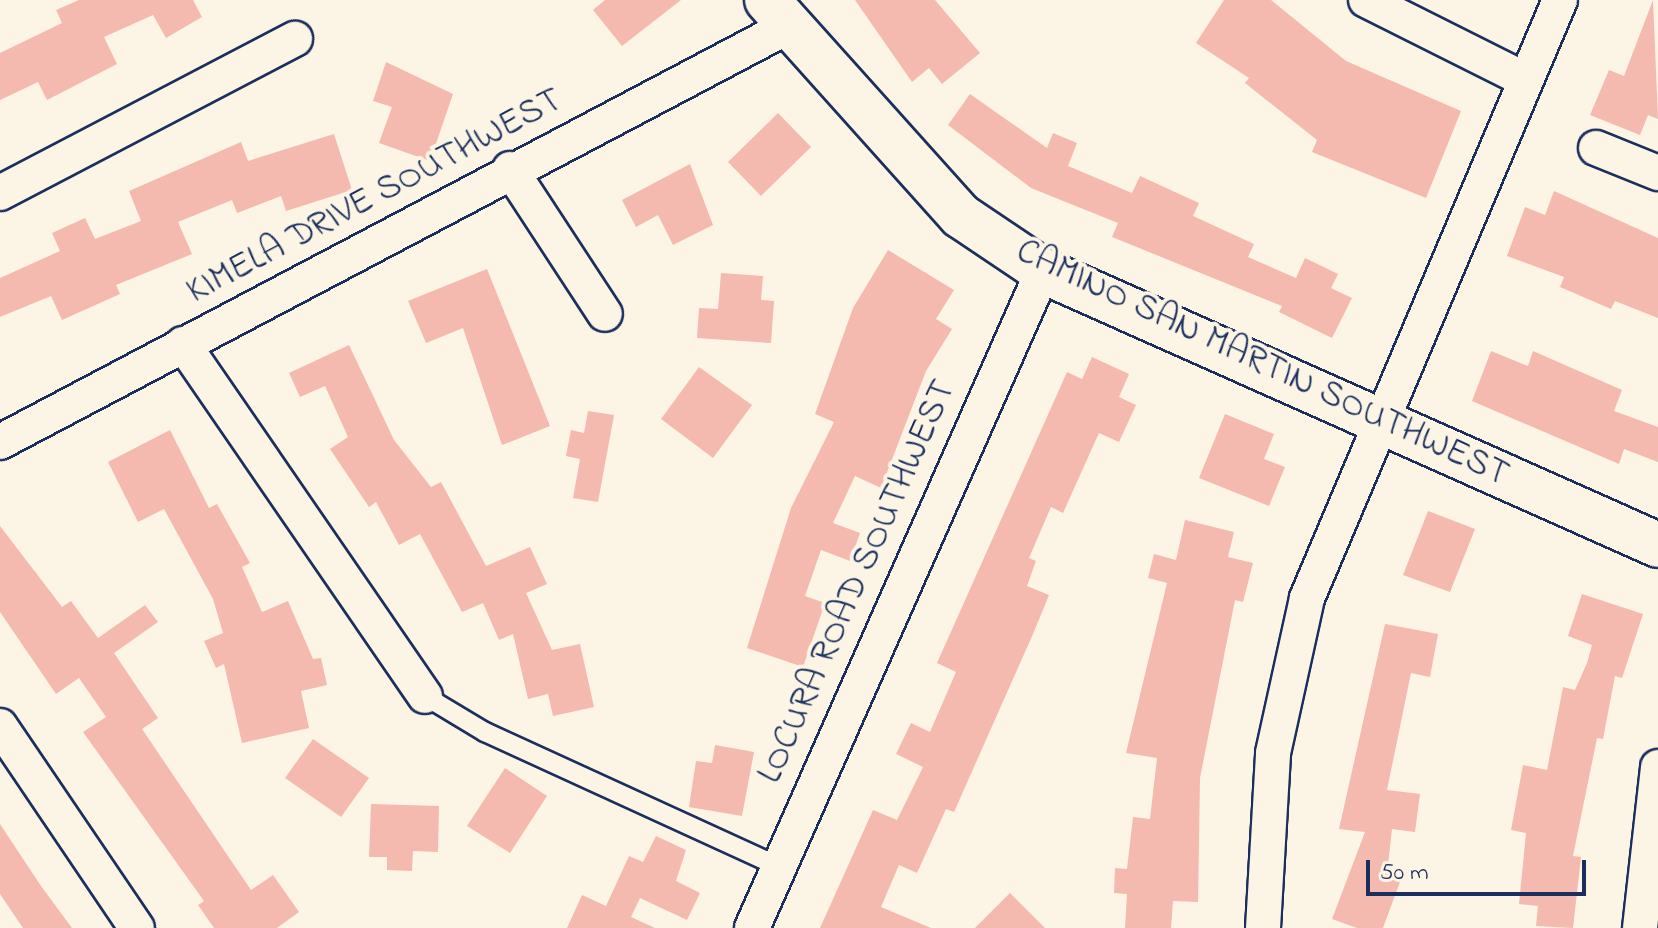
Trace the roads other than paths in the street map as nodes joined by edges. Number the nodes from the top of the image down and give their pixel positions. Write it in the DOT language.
graph roads {
  1 [pos="1366,0"];
  2 [pos="1560,0"];
  3 [pos="778,13"];
  4 [pos="295,39"];
  5 [pos="1524,79"];
  6 [pos="1596,148"];
  7 [pos="510,169"];
  8 [pos="1658,173"];
  9 [pos="0,193"];
  10 [pos="1043,271"];
  11 [pos="605,314"];
  12 [pos="183,344"];
  13 [pos="1379,420"];
  14 [pos="0,442"];
  15 [pos="1658,545"];
  16 [pos="425,696"];
  17 [pos="0,726"];
  18 [pos="1658,767"];
  19 [pos="776,865"];
  20 [pos="137,928"];
  21 [pos="752,928"];
  22 [pos="1263,928"];
  23 [pos="1640,928"];
  1 -- 5 [label="street"];
  2 -- 5 [label="street"];
  3 -- 7 [label="street, KIMELA DRIVE SOUTHWEST"];
  3 -- 10 [label="street, CAMINO SAN MARTIN SOUTHWEST"];
  4 -- 9 [label="street"];
  5 -- 13 [label="street"];
  6 -- 8 [label="street"];
  7 -- 11 [label="street"];
  7 -- 12 [label="street, KIMELA DRIVE SOUTHWEST"];
  10 -- 13 [label="street, CAMINO SAN MARTIN SOUTHWEST"];
  10 -- 19 [label="street, LOCURA ROAD SOUTHWEST"];
  12 -- 14 [label="street, KIMELA DRIVE SOUTHWEST"];
  12 -- 16 [label="street"];
  13 -- 15 [label="street, CAMINO SAN MARTIN SOUTHWEST"];
  13 -- 22 [label="street"];
  16 -- 19 [label="lane"];
  17 -- 20 [label="street"];
  18 -- 23 [label="street"];
  19 -- 21 [label="street, LOCURA ROAD SOUTHWEST"];
}
